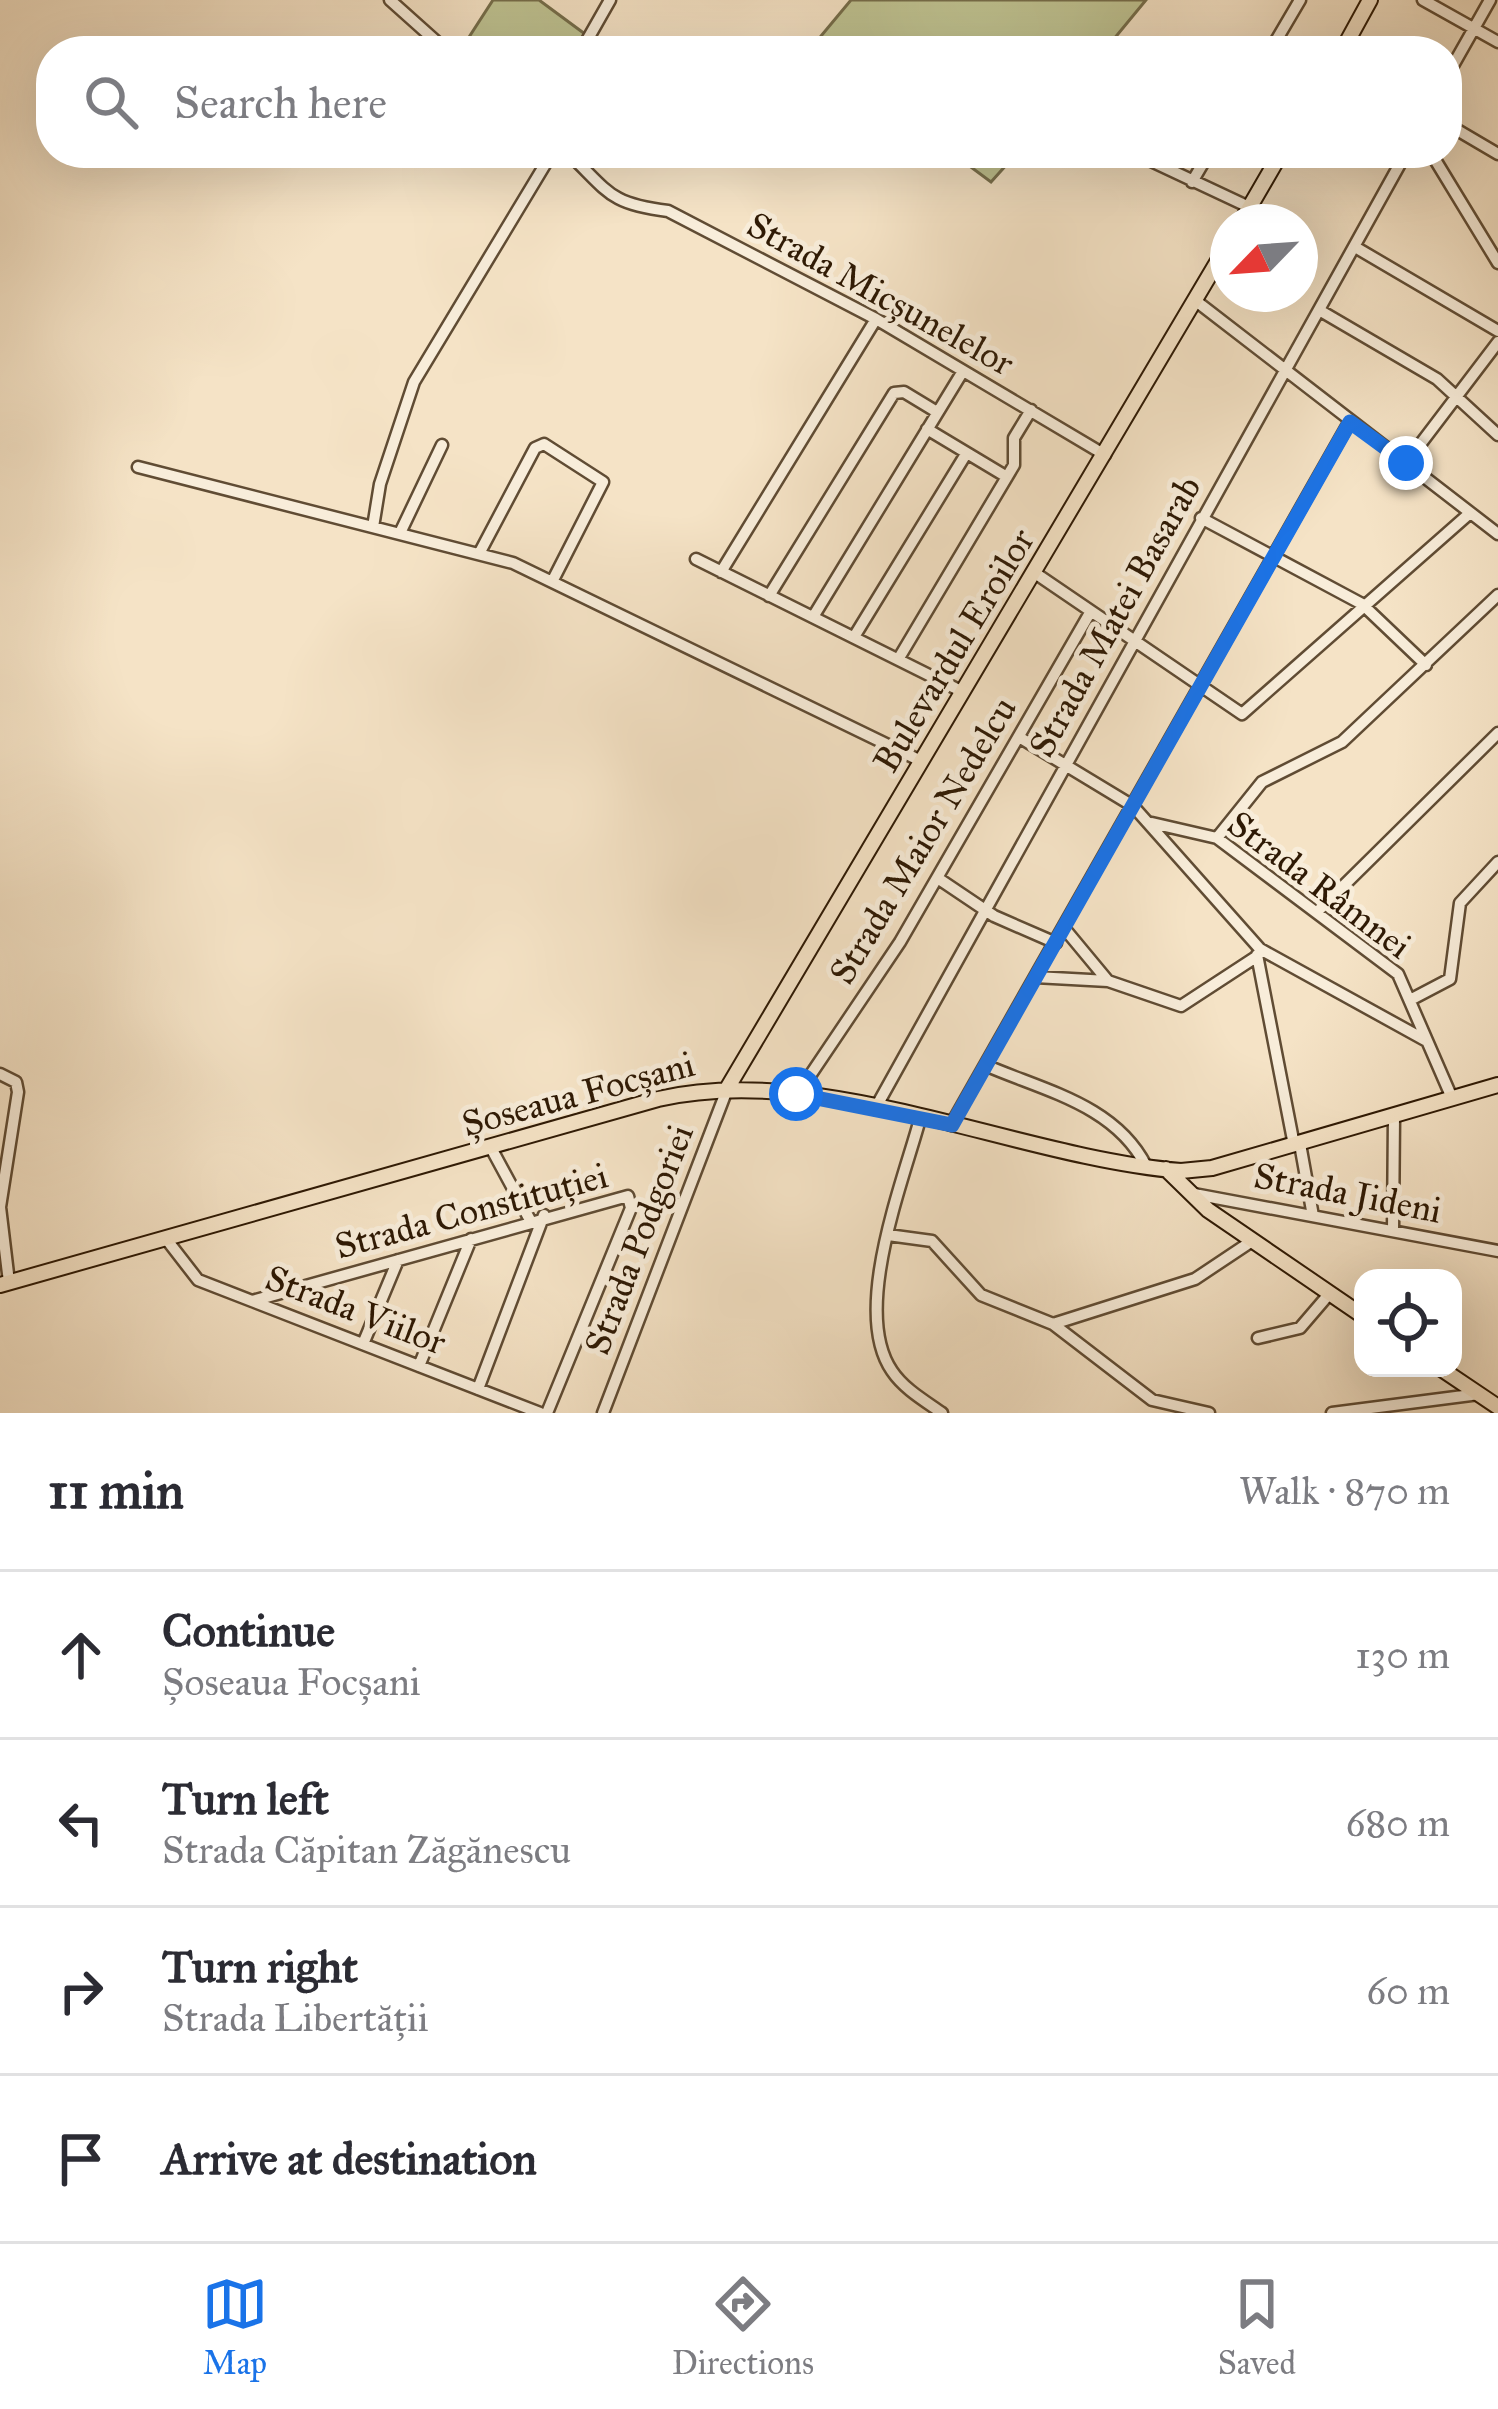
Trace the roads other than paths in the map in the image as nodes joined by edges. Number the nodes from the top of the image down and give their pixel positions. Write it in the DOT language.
graph roads {
  1 [pos="610,0"];
  2 [pos="1300,0"];
  3 [pos="1370,0"];
  4 [pos="1423,0"];
  5 [pos="1490,0"];
  6 [pos="393,1"];
  7 [pos="1474,28"];
  8 [pos="431,36"];
  9 [pos="590,36"];
  10 [pos="1279,36"];
  11 [pos="1350,36"];
  12 [pos="1498,42"];
  13 [pos="1462,49"];
  14 [pos="1462,133"];
  15 [pos="1498,154"];
  16 [pos="544,168"];
  17 [pos="583,168"];
  18 [pos="1164,168"];
  19 [pos="1200,168"];
  20 [pos="1272,168"];
  21 [pos="1398,168"];
  22 [pos="1440,168"];
  23 [pos="1192,182"];
  24 [pos="1242,204"];
  25 [pos="1251,204"];
  26 [pos="1355,247"];
  27 [pos="1498,262"];
  28 [pos="1210,276"];
  29 [pos="1196,301"];
  30 [pos="1319,310"];
  31 [pos="876,319"];
  32 [pos="1498,331"];
  33 [pos="1498,343"];
  34 [pos="1285,370"];
  35 [pos="963,371"];
  36 [pos="1454,398"];
  37 [pos="1030,410"];
  38 [pos="937,412"];
  39 [pos="1350,422"];
  40 [pos="927,429"];
  41 [pos="1498,435"];
  42 [pos="442,445"];
  43 [pos="966,454"];
  44 [pos="1105,455"];
  45 [pos="1406,463"];
  46 [pos="138,467"];
  47 [pos="1006,477"];
  48 [pos="1470,513"];
  49 [pos="1201,518"];
  50 [pos="373,527"];
  51 [pos="400,533"];
  52 [pos="1498,534"];
  53 [pos="480,552"];
  54 [pos="1272,557"];
  55 [pos="696,559"];
  56 [pos="721,572"];
  57 [pos="1035,573"];
  58 [pos="553,580"];
  59 [pos="1498,595"];
  60 [pos="770,596"];
  61 [pos="1362,604"];
  62 [pos="1091,610"];
  63 [pos="813,617"];
  64 [pos="854,637"];
  65 [pos="1134,642"];
  66 [pos="898,658"];
  67 [pos="1426,665"];
  68 [pos="1201,689"];
  69 [pos="963,692"];
  70 [pos="1498,733"];
  71 [pos="1019,736"];
  72 [pos="920,761"];
  73 [pos="1067,762"];
  74 [pos="1133,806"];
  75 [pos="1149,822"];
  76 [pos="1217,838"];
  77 [pos="1498,862"];
  78 [pos="939,879"];
  79 [pos="986,912"];
  80 [pos="1316,912"];
  81 [pos="1064,928"];
  82 [pos="1056,943"];
  83 [pos="1258,953"];
  84 [pos="1035,977"];
  85 [pos="1108,981"];
  86 [pos="1410,1000"];
  87 [pos="1425,1040"];
  88 [pos="985,1065"];
  89 [pos="0,1074"];
  90 [pos="1498,1085"];
  91 [pos="728,1087"];
  92 [pos="796,1094"];
  93 [pos="1452,1098"];
  94 [pos="875,1109"];
  95 [pos="1394,1116"];
  96 [pos="920,1119"];
  97 [pos="952,1125"];
  98 [pos="1297,1144"];
  99 [pos="490,1146"];
  100 [pos="1146,1166"];
  101 [pos="1174,1170"];
  102 [pos="1186,1192"];
  103 [pos="544,1215"];
  104 [pos="1313,1216"];
  105 [pos="530,1220"];
  106 [pos="1393,1230"];
  107 [pos="889,1235"];
  108 [pos="471,1239"];
  109 [pos="166,1240"];
  110 [pos="1252,1241"];
  111 [pos="1498,1251"];
  112 [pos="398,1261"];
  113 [pos="4,1264"];
  114 [pos="4,1283"];
  115 [pos="1330,1293"];
  116 [pos="252,1301"];
  117 [pos="1354,1310"];
  118 [pos="1053,1324"];
  119 [pos="1258,1338"];
  120 [pos="363,1344"];
  121 [pos="419,1366"];
  122 [pos="1454,1377"];
  123 [pos="478,1389"];
  124 [pos="1479,1394"];
  125 [pos="1498,1407"];
  126 [pos="544,1413"];
  127 [pos="603,1413"];
  128 [pos="941,1413"];
  129 [pos="1209,1413"];
  130 [pos="1331,1413"];
  1 -- 9 [label="street"];
  2 -- 10 [label="street"];
  3 -- 11 [label="main road"];
  4 -- 7 [label="street"];
  5 -- 7 [label="street"];
  6 -- 8 [label="street"];
  7 -- 12 [label="street"];
  7 -- 13 [label="street"];
  14 -- 15 [label="street"];
  16 -- 50 [label="street"];
  17 -- 31 [label="street, Strada Micșunelelor"];
  18 -- 23 [label="street"];
  19 -- 23 [label="street"];
  20 -- 25 [label="main road"];
  21 -- 26 [label="street, Strada Matei Basarab"];
  22 -- 27 [label="street"];
  23 -- 24 [label="street"];
  26 -- 30 [label="street, Strada Matei Basarab"];
  26 -- 32 [label="street"];
  28 -- 29 [label="main road, Bulevardul Eroilor"];
  29 -- 34 [label="street"];
  29 -- 44 [label="main road, Bulevardul Eroilor"];
  30 -- 34 [label="street, Strada Matei Basarab"];
  30 -- 36 [label="street"];
  31 -- 35 [label="street, Strada Micșunelelor"];
  31 -- 56 [label="street"];
  33 -- 36 [label="street"];
  34 -- 39 [label="street"];
  34 -- 49 [label="street, Strada Matei Basarab"];
  35 -- 37 [label="street, Strada Micșunelelor"];
  35 -- 38 [label="street"];
  36 -- 41 [label="street"];
  36 -- 45 [label="street"];
  37 -- 44 [label="street, Strada Micșunelelor"];
  37 -- 47 [label="street"];
  38 -- 40 [label="street"];
  38 -- 60 [label="street"];
  39 -- 45 [label="street"];
  39 -- 54 [label="street"];
  40 -- 43 [label="street"];
  40 -- 63 [label="street"];
  42 -- 51 [label="street"];
  43 -- 47 [label="street"];
  43 -- 64 [label="street"];
  44 -- 57 [label="main road, Bulevardul Eroilor"];
  45 -- 48 [label="street"];
  46 -- 50 [label="street"];
  47 -- 66 [label="street"];
  48 -- 52 [label="street"];
  48 -- 61 [label="street"];
  49 -- 54 [label="street"];
  49 -- 65 [label="street, Strada Matei Basarab"];
  50 -- 51 [label="street"];
  51 -- 53 [label="street"];
  53 -- 58 [label="street"];
  53 -- 58 [label="street"];
  54 -- 61 [label="street"];
  54 -- 68 [label="street"];
  55 -- 56 [label="street"];
  56 -- 60 [label="street"];
  57 -- 62 [label="street"];
  57 -- 69 [label="main road, Bulevardul Eroilor"];
  58 -- 72 [label="street"];
  59 -- 67 [label="street"];
  60 -- 63 [label="street"];
  61 -- 67 [label="street"];
  61 -- 68 [label="street"];
  62 -- 65 [label="street"];
  62 -- 71 [label="street, Strada Maior Nedelcu"];
  63 -- 64 [label="street"];
  64 -- 66 [label="street"];
  65 -- 68 [label="street"];
  65 -- 73 [label="street, Strada Matei Basarab"];
  66 -- 69 [label="street"];
  67 -- 76 [label="street"];
  68 -- 74 [label="street"];
  69 -- 72 [label="main road, Bulevardul Eroilor"];
  70 -- 80 [label="street"];
  71 -- 73 [label="street"];
  71 -- 78 [label="street, Strada Maior Nedelcu"];
  72 -- 91 [label="main road, Bulevardul Eroilor"];
  73 -- 74 [label="street"];
  73 -- 79 [label="street, Strada Matei Basarab"];
  74 -- 75 [label="street"];
  74 -- 81 [label="street"];
  75 -- 76 [label="street, Strada Râmnei"];
  75 -- 83 [label="street"];
  76 -- 80 [label="street, Strada Râmnei"];
  77 -- 86 [label="street"];
  78 -- 79 [label="street"];
  78 -- 92 [label="street, Strada Maior Nedelcu"];
  79 -- 82 [label="street"];
  79 -- 94 [label="street, Strada Matei Basarab"];
  80 -- 86 [label="street, Strada Râmnei"];
  81 -- 82 [label="street"];
  81 -- 85 [label="street"];
  82 -- 84 [label="street"];
  83 -- 85 [label="street"];
  83 -- 87 [label="street"];
  83 -- 98 [label="street"];
  84 -- 85 [label="street"];
  84 -- 88 [label="street"];
  86 -- 87 [label="street, Strada Râmnei"];
  87 -- 93 [label="street, Strada Râmnei"];
  88 -- 97 [label="street"];
  88 -- 100 [label="street"];
  89 -- 113 [label="street"];
  90 -- 93 [label="main road"];
  91 -- 92 [label="main road, Șoseaua Focșani"];
  91 -- 99 [label="main road, Șoseaua Focșani"];
  91 -- 127 [label="street, Strada Podgoriei"];
  92 -- 94 [label="main road, Șoseaua Focșani"];
  93 -- 95 [label="main road"];
  94 -- 96 [label="main road, Șoseaua Focșani"];
  95 -- 98 [label="main road"];
  95 -- 106 [label="street"];
  96 -- 97 [label="main road, Șoseaua Focșani"];
  96 -- 107 [label="street"];
  97 -- 100 [label="main road, Șoseaua Focșani"];
  98 -- 101 [label="main road"];
  98 -- 104 [label="street"];
  99 -- 105 [label="street"];
  99 -- 109 [label="main road, Șoseaua Focșani"];
  100 -- 101 [label="main road, Șoseaua Focșani"];
  101 -- 102 [label="main road"];
  102 -- 104 [label="street, Strada Jideni"];
  102 -- 110 [label="main road"];
  103 -- 105 [label="street, Strada Constituției"];
  103 -- 123 [label="street"];
  103 -- 126 [label="street, Strada Constituției"];
  104 -- 106 [label="street, Strada Jideni"];
  105 -- 108 [label="street, Strada Constituției"];
  106 -- 111 [label="street, Strada Jideni"];
  107 -- 118 [label="street"];
  107 -- 128 [label="street"];
  108 -- 112 [label="street, Strada Constituției"];
  108 -- 121 [label="street"];
  109 -- 114 [label="main road, Șoseaua Focșani"];
  109 -- 116 [label="street, Strada Viilor"];
  110 -- 115 [label="main road"];
  110 -- 118 [label="street"];
  112 -- 116 [label="street, Strada Constituției"];
  112 -- 120 [label="street"];
  113 -- 114 [label="street"];
  115 -- 117 [label="main road"];
  115 -- 119 [label="street"];
  116 -- 120 [label="street, Strada Viilor"];
  118 -- 129 [label="street"];
  120 -- 121 [label="street, Strada Viilor"];
  121 -- 123 [label="street, Strada Viilor"];
  122 -- 124 [label="main road"];
  123 -- 126 [label="street, Strada Viilor"];
  124 -- 125 [label="main road"];
  124 -- 130 [label="street"];
}
